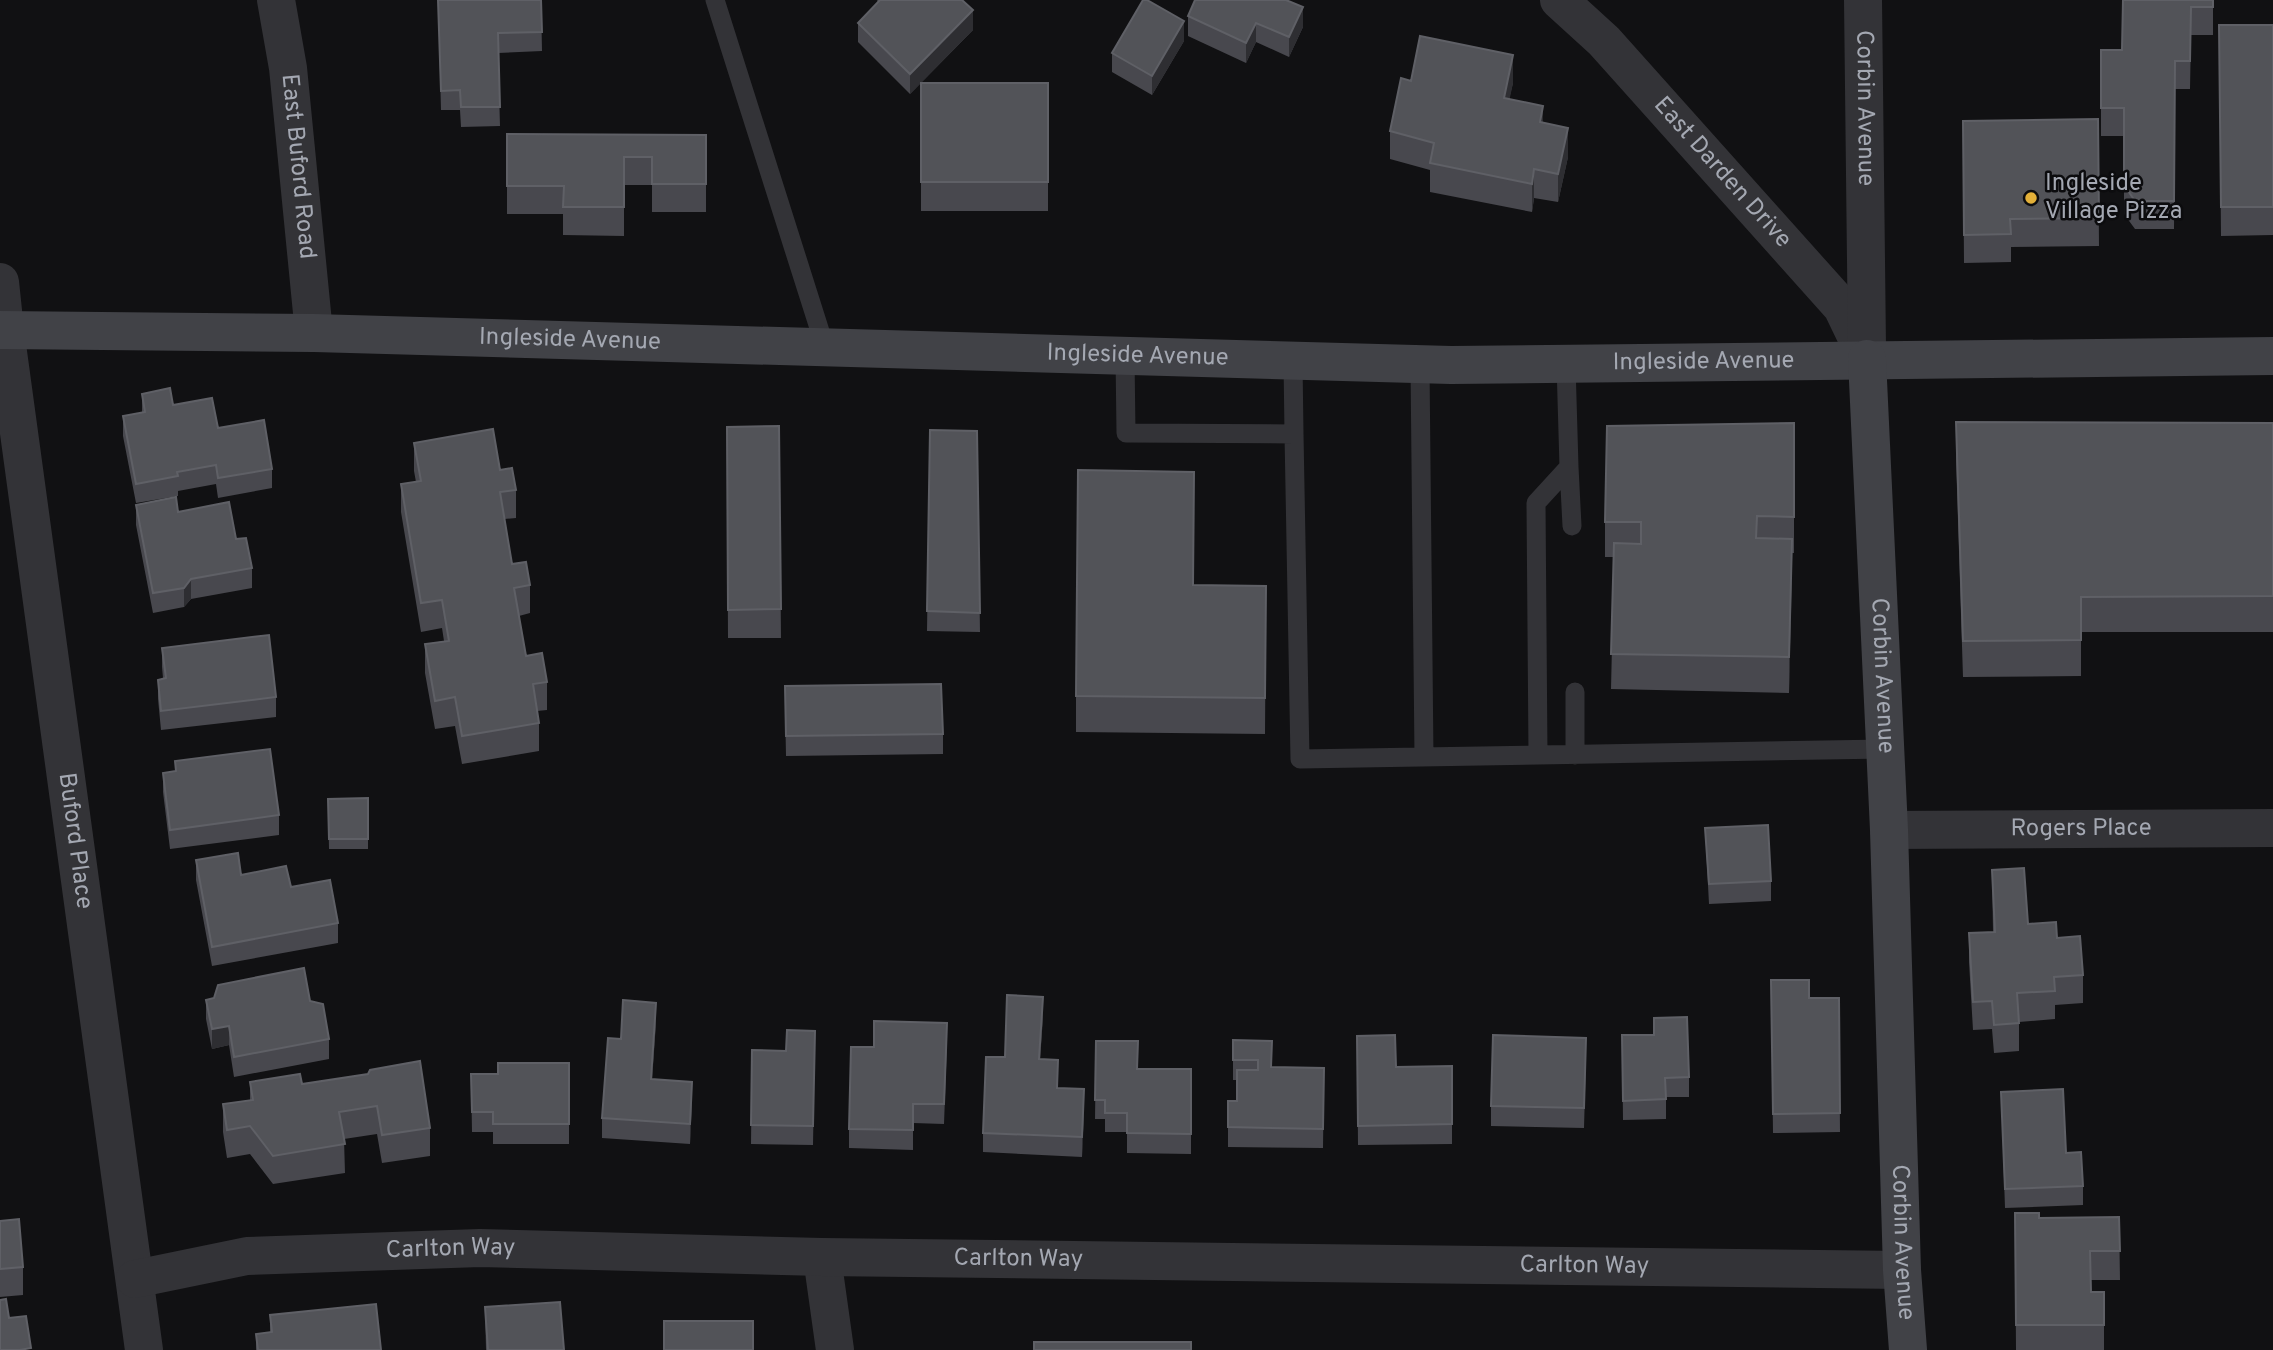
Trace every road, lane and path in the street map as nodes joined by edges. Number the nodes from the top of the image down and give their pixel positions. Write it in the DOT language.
graph roads {
  1 [pos="276,0"];
  2 [pos="715,0"];
  3 [pos="1559,0"];
  4 [pos="1863,0"];
  5 [pos="0,282"];
  6 [pos="2,330"];
  7 [pos="314,333"];
  8 [pos="825,347"];
  9 [pos="1125,356"];
  10 [pos="2273,356"];
  11 [pos="1867,359"];
  12 [pos="1293,361"];
  13 [pos="1566,364"];
  14 [pos="1420,365"];
  15 [pos="1294,434"];
  16 [pos="1569,467"];
  17 [pos="1572,526"];
  18 [pos="1575,692"];
  19 [pos="1885,749"];
  20 [pos="1538,755"];
  21 [pos="1576,755"];
  22 [pos="1424,757"];
  23 [pos="2273,828"];
  24 [pos="1889,830"];
  25 [pos="822,1257"];
  26 [pos="1902,1270"];
  27 [pos="135,1279"];
  28 [pos="144,1350"];
  29 [pos="835,1350"];
  30 [pos="1909,1350"];
  1 -- 7 [label="street, East Buford Road"];
  2 -- 8 [label="lane"];
  3 -- 11 [label="street, East Darden Drive"];
  4 -- 11 [label="street, Corbin Avenue"];
  5 -- 6 [label="street, Buford Place"];
  6 -- 7 [label="street, Ingleside Avenue"];
  6 -- 27 [label="street, Buford Place"];
  7 -- 8 [label="street, Ingleside Avenue"];
  8 -- 9 [label="street, Ingleside Avenue"];
  9 -- 12 [label="street, Ingleside Avenue"];
  9 -- 15 [label="lane"];
  10 -- 11 [label="street, Ingleside Avenue"];
  11 -- 13 [label="street, Ingleside Avenue"];
  11 -- 19 [label="street, Corbin Avenue"];
  12 -- 14 [label="street, Ingleside Avenue"];
  12 -- 15 [label="lane"];
  13 -- 14 [label="street, Ingleside Avenue"];
  13 -- 16 [label="lane"];
  14 -- 22 [label="lane"];
  15 -- 22 [label="lane"];
  16 -- 17 [label="lane"];
  16 -- 20 [label="lane"];
  18 -- 21 [label="lane"];
  19 -- 21 [label="lane"];
  19 -- 24 [label="street, Corbin Avenue"];
  20 -- 21 [label="lane"];
  20 -- 22 [label="lane"];
  23 -- 24 [label="street, Rogers Place"];
  24 -- 26 [label="street, Corbin Avenue"];
  25 -- 26 [label="street, Carlton Way"];
  25 -- 27 [label="street, Carlton Way"];
  25 -- 29 [label="street"];
  26 -- 30 [label="street, Corbin Avenue"];
  27 -- 28 [label="street, Buford Place"];
}
